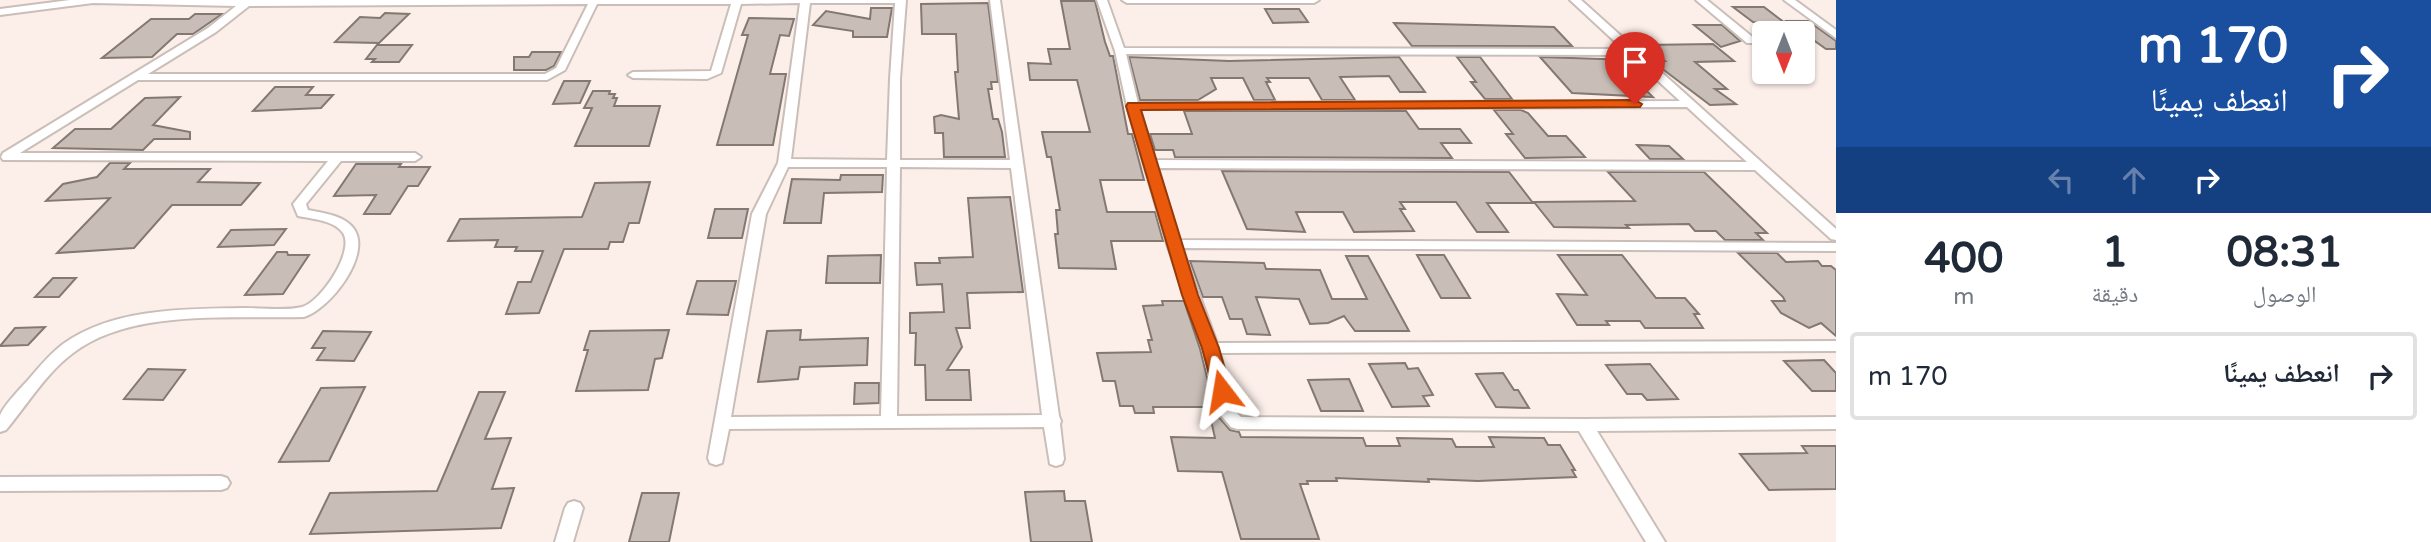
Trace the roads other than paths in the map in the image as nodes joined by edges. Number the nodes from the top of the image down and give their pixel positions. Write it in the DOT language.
graph roads {
  1 [pos="900,0"];
  2 [pos="995,0"];
  3 [pos="1102,0"];
  4 [pos="1127,0"];
  5 [pos="1314,0"];
  6 [pos="1575,0"];
  7 [pos="1701,0"];
  8 [pos="1789,0"];
  9 [pos="248,1"];
  10 [pos="593,1"];
  11 [pos="737,1"];
  12 [pos="805,1"];
  13 [pos="822,1"];
  14 [pos="0,12"];
  15 [pos="1836,35"];
  16 [pos="1751,41"];
  17 [pos="1121,51"];
  18 [pos="1634,52"];
  19 [pos="633,75"];
  20 [pos="135,77"];
  21 [pos="1690,104"];
  22 [pos="1133,106"];
  23 [pos="338,157"];
  24 [pos="415,157"];
  25 [pos="3,159"];
  26 [pos="784,163"];
  27 [pos="894,164"];
  28 [pos="1018,164"];
  29 [pos="1151,164"];
  30 [pos="1758,166"];
  31 [pos="1834,233"];
  32 [pos="1174,244"];
  33 [pos="1836,247"];
  34 [pos="1836,346"];
  35 [pos="1211,348"];
  36 [pos="889,421"];
  37 [pos="1052,421"];
  38 [pos="723,423"];
  39 [pos="1836,423"];
  40 [pos="1584,425"];
  41 [pos="0,426"];
  42 [pos="716,458"];
  43 [pos="1056,459"];
  44 [pos="221,483"];
  45 [pos="0,484"];
  46 [pos="574,509"];
  47 [pos="564,542"];
  48 [pos="1656,542"];
  1 -- 13 [label="street"];
  1 -- 27 [label="street"];
  2 -- 28 [label="street"];
  3 -- 17 [label="street"];
  4 -- 5 [label="street"];
  6 -- 18 [label="street"];
  7 -- 16 [label="street"];
  8 -- 15 [label="street"];
  9 -- 10 [label="street"];
  9 -- 14 [label="street"];
  9 -- 20 [label="street"];
  10 -- 11 [label="street"];
  10 -- 20 [label="street"];
  11 -- 12 [label="street"];
  11 -- 19 [label="street"];
  12 -- 13 [label="street"];
  12 -- 26 [label="street"];
  17 -- 18 [label="street"];
  17 -- 22 [label="street"];
  18 -- 21 [label="street"];
  20 -- 25 [label="street"];
  21 -- 22 [label="street"];
  21 -- 30 [label="street"];
  22 -- 29 [label="street"];
  23 -- 24 [label="street"];
  23 -- 25 [label="street"];
  23 -- 41 [label="street"];
  26 -- 27 [label="street"];
  26 -- 38 [label="street"];
  27 -- 28 [label="street"];
  27 -- 36 [label="street"];
  28 -- 37 [label="street"];
  29 -- 30 [label="street"];
  29 -- 32 [label="street"];
  30 -- 31 [label="street"];
  32 -- 33 [label="street"];
  32 -- 35 [label="street"];
  34 -- 35 [label="street"];
  35 -- 40 [label="street"];
  36 -- 37 [label="street"];
  36 -- 38 [label="street"];
  37 -- 43 [label="street"];
  38 -- 42 [label="street"];
  39 -- 40 [label="street"];
  40 -- 48 [label="street"];
  44 -- 45 [label="street"];
  46 -- 47 [label="street"];
}
